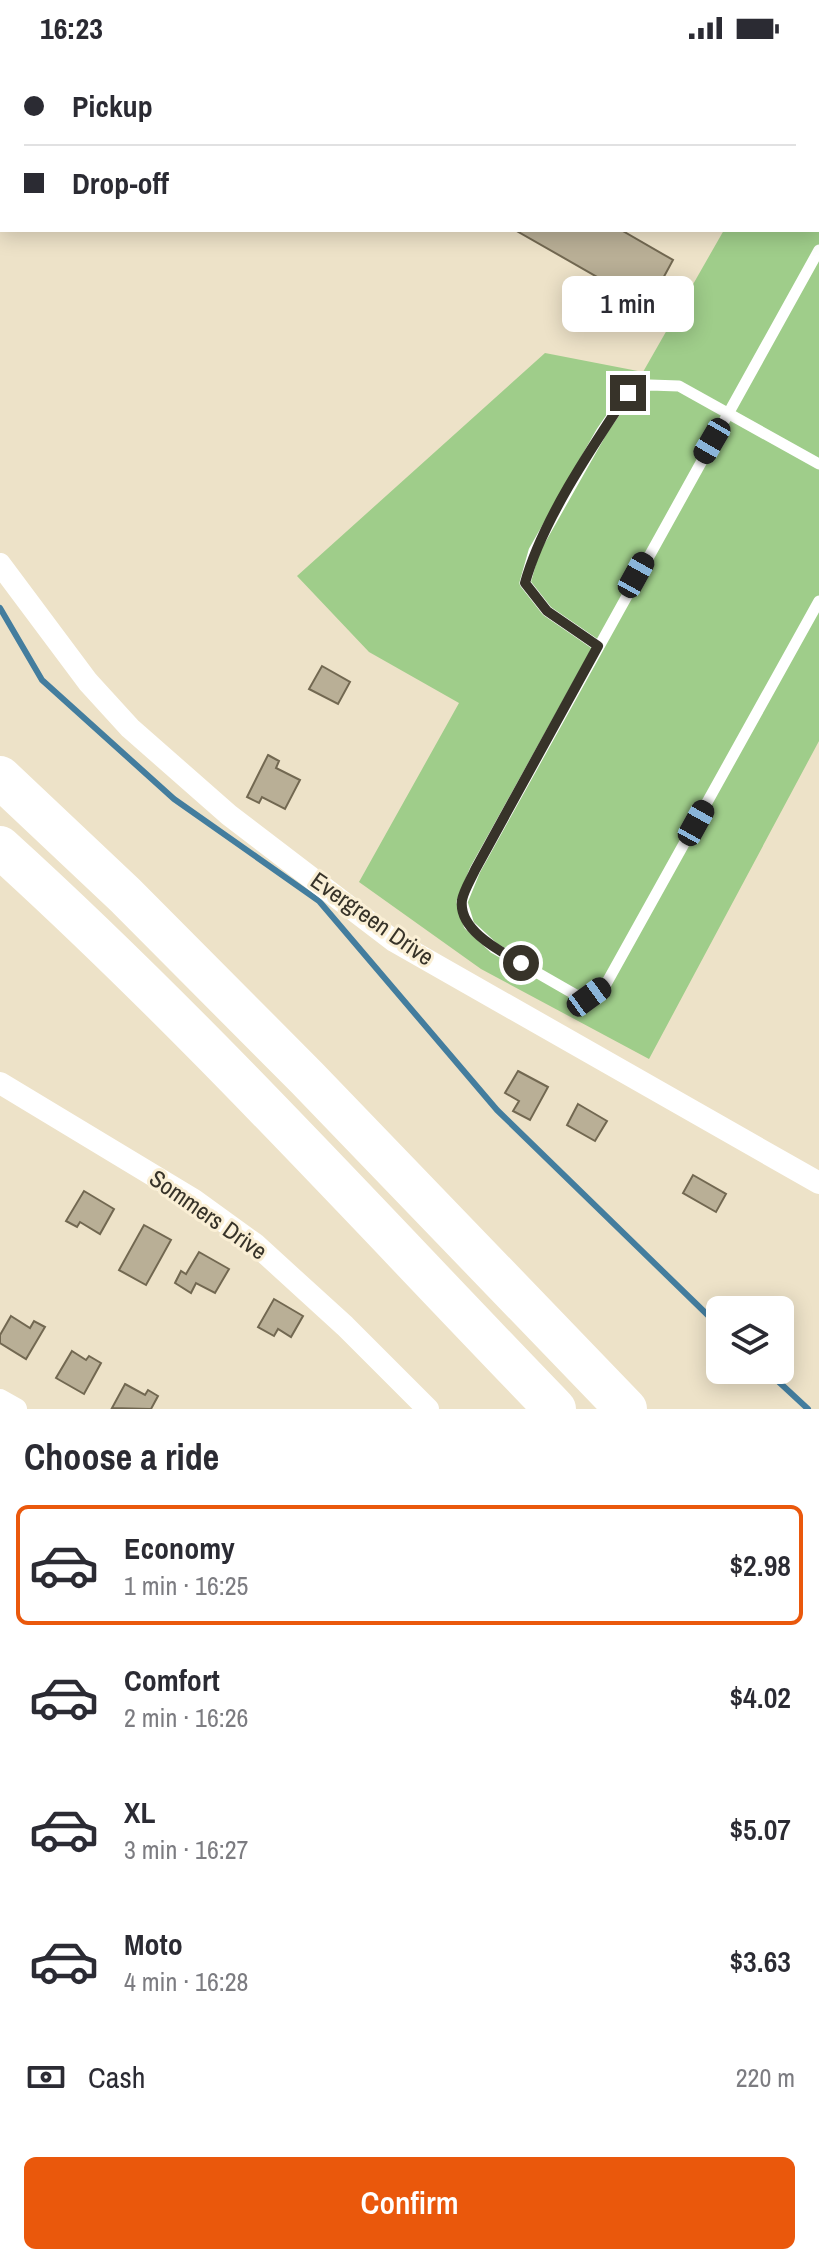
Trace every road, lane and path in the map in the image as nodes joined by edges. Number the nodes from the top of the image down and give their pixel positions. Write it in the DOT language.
graph roads {
  1 [pos="819,250"];
  2 [pos="727,414"];
  3 [pos="819,464"];
  4 [pos="0,564"];
  5 [pos="819,601"];
  6 [pos="598,646"];
  7 [pos="0,777"];
  8 [pos="0,847"];
  9 [pos="0,869"];
  10 [pos="108,948"];
  11 [pos="0,1083"];
  12 [pos="819,1183"];
  13 [pos="0,1400"];
  14 [pos="16,1409"];
  15 [pos="428,1409"];
  16 [pos="555,1409"];
  17 [pos="626,1409"];
  1 -- 2 [label="lane"];
  2 -- 3 [label="lane"];
  2 -- 6 [label="lane"];
  2 -- 6 [label="lane"];
  4 -- 12 [label="street, Evergreen Drive"];
  5 -- 6 [label="lane"];
  7 -- 17 [label="highway"];
  8 -- 10 [label="highway"];
  9 -- 10 [label="highway"];
  10 -- 16 [label="highway"];
  11 -- 15 [label="street, Sommers Drive"];
  13 -- 14 [label="street"];
}
